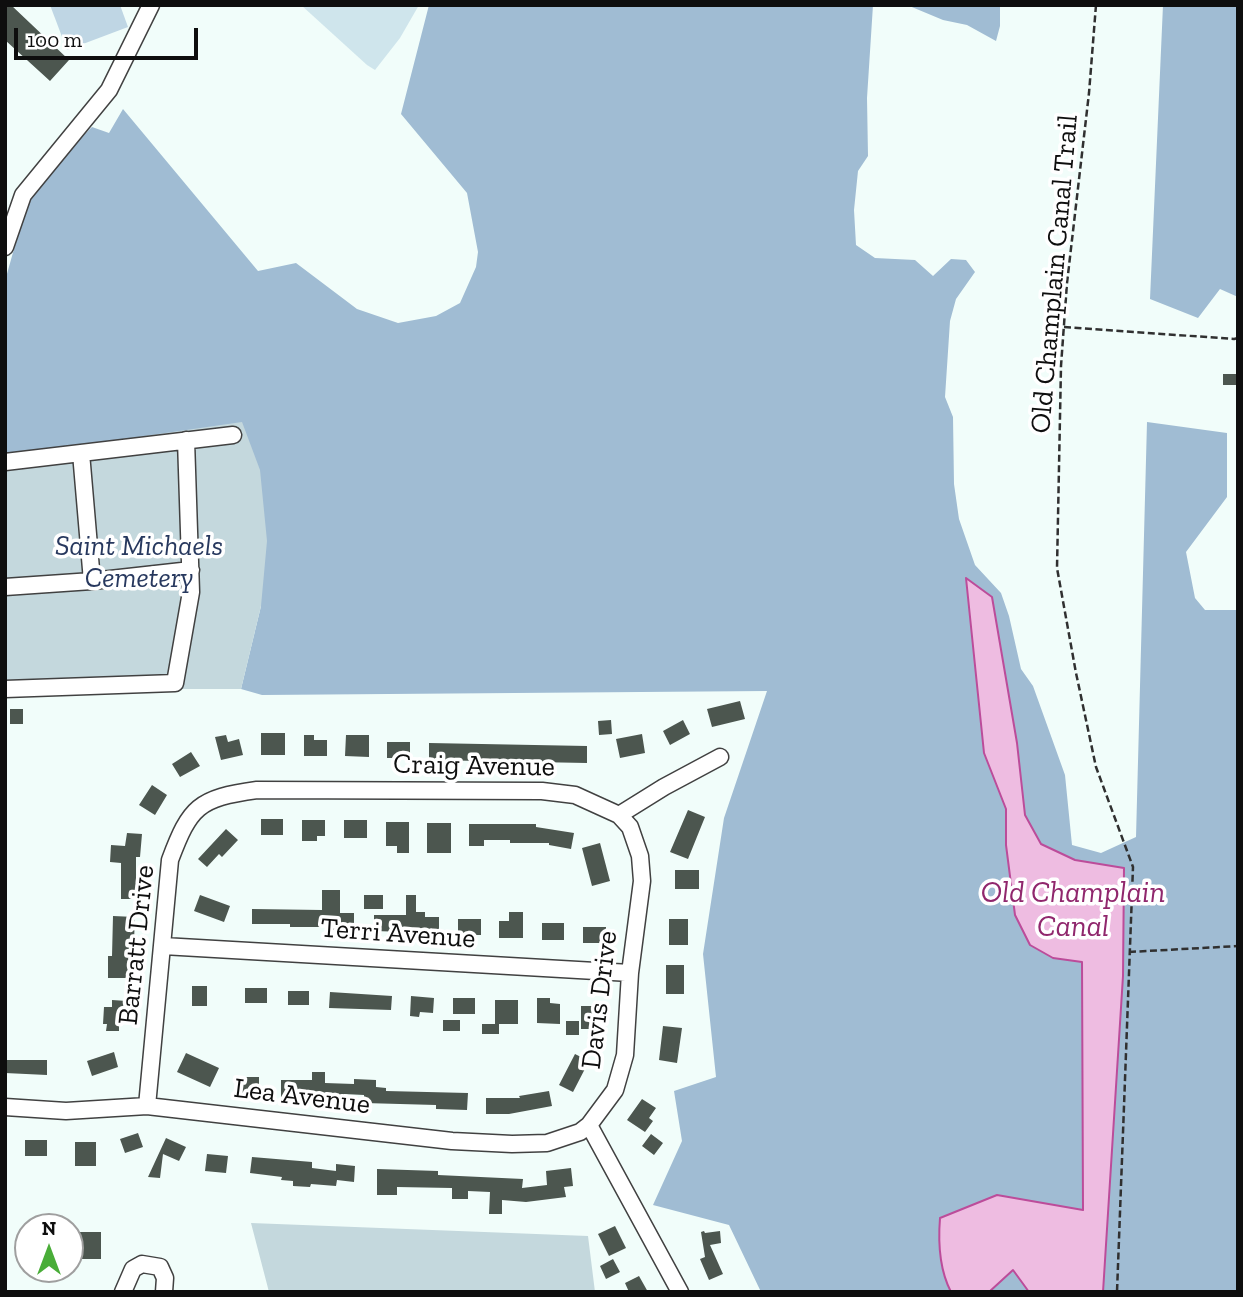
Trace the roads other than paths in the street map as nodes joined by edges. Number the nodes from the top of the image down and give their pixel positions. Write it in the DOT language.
graph roads {
  1 [pos="150,5"];
  2 [pos="5,247"];
  3 [pos="233,435"];
  4 [pos="186,440"];
  5 [pos="81,453"];
  6 [pos="5,462"];
  7 [pos="191,570"];
  8 [pos="92,581"];
  9 [pos="5,587"];
  10 [pos="5,689"];
  11 [pos="720,757"];
  12 [pos="207,802"];
  13 [pos="620,815"];
  14 [pos="163,946"];
  15 [pos="629,973"];
  16 [pos="147,1106"];
  17 [pos="5,1107"];
  18 [pos="589,1125"];
  19 [pos="123,1292"];
  20 [pos="164,1292"];
  21 [pos="680,1292"];
  1 -- 2 [label="street"];
  3 -- 4 [label="street"];
  4 -- 5 [label="street"];
  4 -- 7 [label="street"];
  5 -- 6 [label="street"];
  5 -- 8 [label="street"];
  7 -- 8 [label="street"];
  7 -- 10 [label="street"];
  8 -- 9 [label="street"];
  11 -- 13 [label="street"];
  12 -- 13 [label="street, Craig Avenue"];
  12 -- 14 [label="street, Barratt Drive"];
  13 -- 15 [label="street, Davis Drive"];
  14 -- 15 [label="street, Terri Avenue"];
  14 -- 16 [label="street, Barratt Drive"];
  15 -- 18 [label="street, Davis Drive"];
  16 -- 17 [label="street, Lea Avenue"];
  16 -- 18 [label="street, Lea Avenue"];
  18 -- 21 [label="street"];
  19 -- 20 [label="street"];
}
